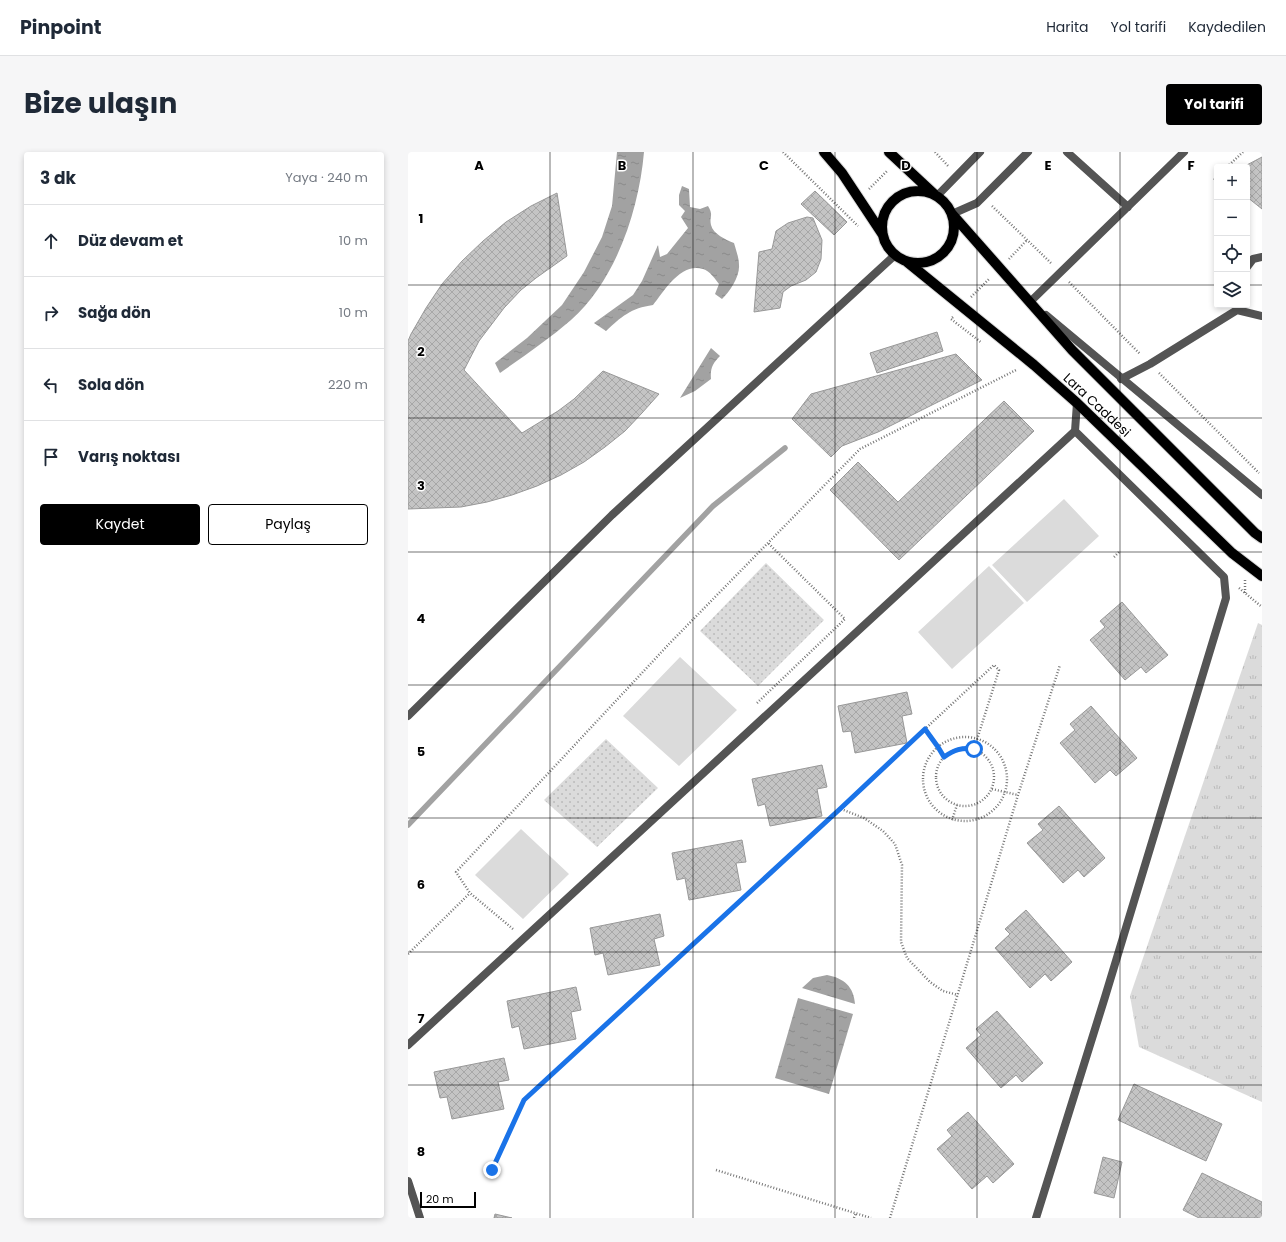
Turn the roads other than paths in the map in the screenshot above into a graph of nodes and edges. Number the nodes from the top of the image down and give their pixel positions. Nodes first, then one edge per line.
1 (824, 152) edge
2 (889, 152) edge
3 (980, 152) edge
4 (1028, 152) edge
5 (1067, 152) edge
6 (1184, 152) edge
7 (937, 196) junction
8 (1128, 207) junction
9 (952, 214) junction
10 (883, 235) junction
11 (895, 255) junction
12 (1262, 257) edge
13 (906, 261) junction
14 (1250, 263) edge
15 (1030, 302) junction
16 (1237, 308) edge
17 (1262, 316) edge
18 (1121, 379) junction
19 (1077, 403) junction
20 (1075, 431) junction
21 (1262, 495) edge
22 (1262, 538) edge
23 (1262, 576) edge
24 (408, 716) edge
25 (408, 1045) edge
26 (408, 1181) edge
27 (420, 1218) edge
28 (1036, 1218) edge

1 - 10 main road
2 - 7 main road
3 - 7 street
4 - 9 street
5 - 8 street
6 - 8 street
7 - 9 main road
7 - 10 main road
8 - 15 street
9 - 13 main road
9 - 15 main road, Lara Caddesi
10 - 11 main road
11 - 13 main road
11 - 24 street
12 - 14 street
13 - 19 main road, Lara Caddesi
15 - 18 street
15 - 22 main road, Lara Caddesi
16 - 17 street
16 - 18 street
18 - 21 street
19 - 20 street
19 - 23 main road, Lara Caddesi
20 - 25 street
20 - 28 street
26 - 27 street

